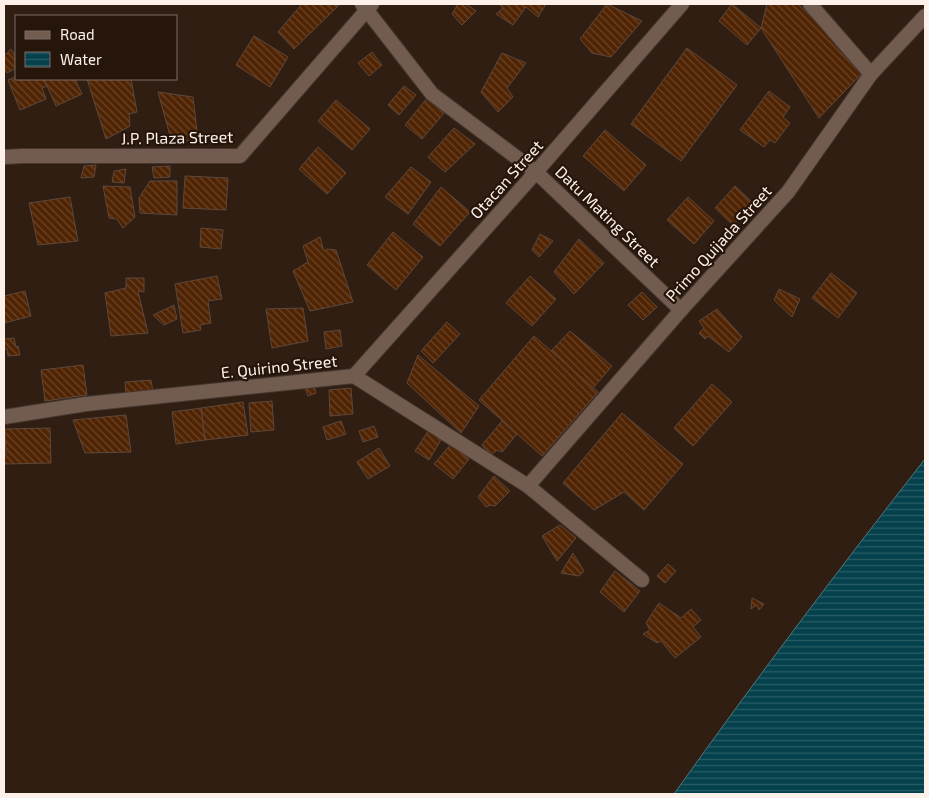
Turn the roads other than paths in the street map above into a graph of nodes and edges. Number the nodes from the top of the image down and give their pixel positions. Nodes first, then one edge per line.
1 (682, 4) edge
2 (810, 4) edge
3 (367, 6) edge
4 (925, 16) edge
5 (871, 74) junction
6 (4, 157) edge
7 (536, 172) junction
8 (681, 310) junction
9 (354, 376) junction
10 (4, 417) edge
11 (528, 486) junction
12 (642, 580) dead end

1 - 7 street, Otacan Street
2 - 5 street
3 - 6 street, J.P. Plaza Street
3 - 7 street, Datu Mating Street
4 - 5 street, Primo Quijada Street
5 - 8 street, Primo Quijada Street
7 - 8 street, Datu Mating Street
7 - 9 street, Otacan Street
8 - 11 street, Primo Quijada Street
9 - 10 street, E. Quirino Street
9 - 11 street, E. Quirino Street
11 - 12 street, E. Quirino Street

